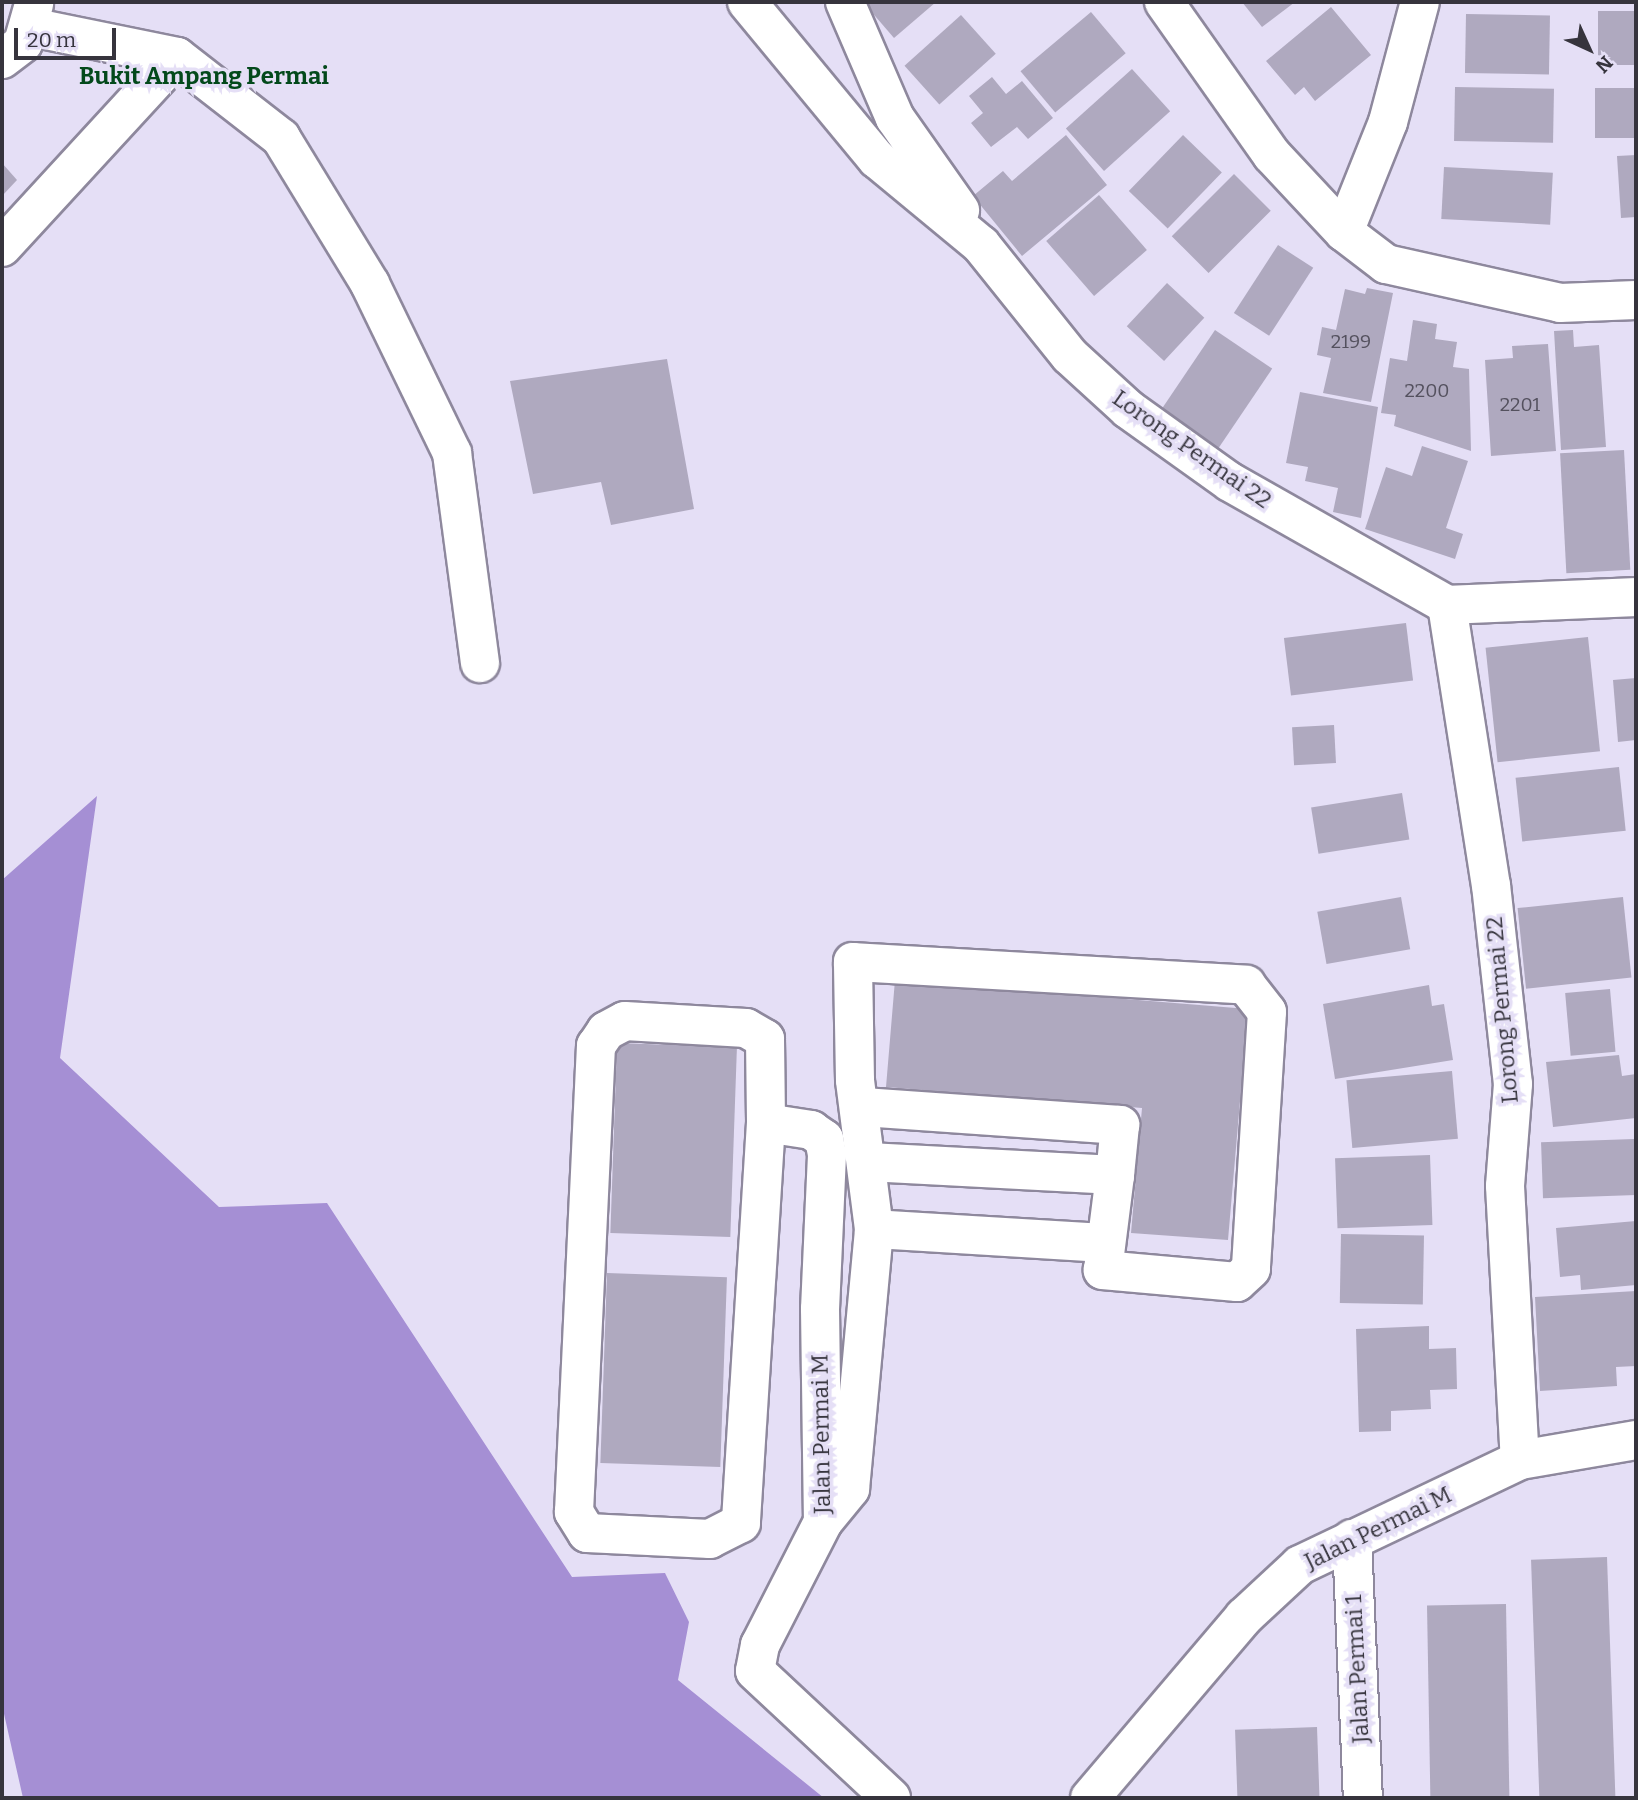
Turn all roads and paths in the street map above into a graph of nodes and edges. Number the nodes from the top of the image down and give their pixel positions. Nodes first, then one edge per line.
1 (747, 2) edge
2 (845, 2) edge
3 (1164, 2) edge
4 (1420, 2) edge
5 (32, 15) edge
6 (177, 57) junction
7 (2, 59) edge
8 (1344, 232) junction
9 (981, 245) junction
10 (2, 247) edge
11 (1636, 300) edge
12 (1636, 597) edge
13 (1447, 605) junction
14 (480, 663) dead end
15 (863, 1107) junction
16 (766, 1123) junction
17 (868, 1162) junction
18 (1115, 1175) junction
19 (874, 1228) junction
20 (1106, 1243) junction
21 (1636, 1440) edge
22 (1520, 1460) junction
23 (823, 1522) junction
24 (1352, 1539) junction
25 (891, 1798) edge
26 (1090, 1798) edge
27 (1363, 1798) edge

1 - 9 street, Lorong Permai 22
2 - 9 street
3 - 8 street
4 - 8 street
5 - 6 street
5 - 7 street
6 - 10 street
6 - 14 street
8 - 11 street
9 - 13 street, Lorong Permai 22
12 - 13 street
13 - 22 street, Lorong Permai 22
15 - 17 street
15 - 18 street
15 - 20 street
16 - 16 street
16 - 23 street, Jalan Permai M
17 - 18 street
17 - 19 street
18 - 20 street
19 - 20 street
19 - 23 street
21 - 22 street, Jalan Permai M
22 - 24 street, Jalan Permai M
23 - 25 street, Jalan Permai M
24 - 26 street, Jalan Permai M
24 - 27 street, Jalan Permai 1

